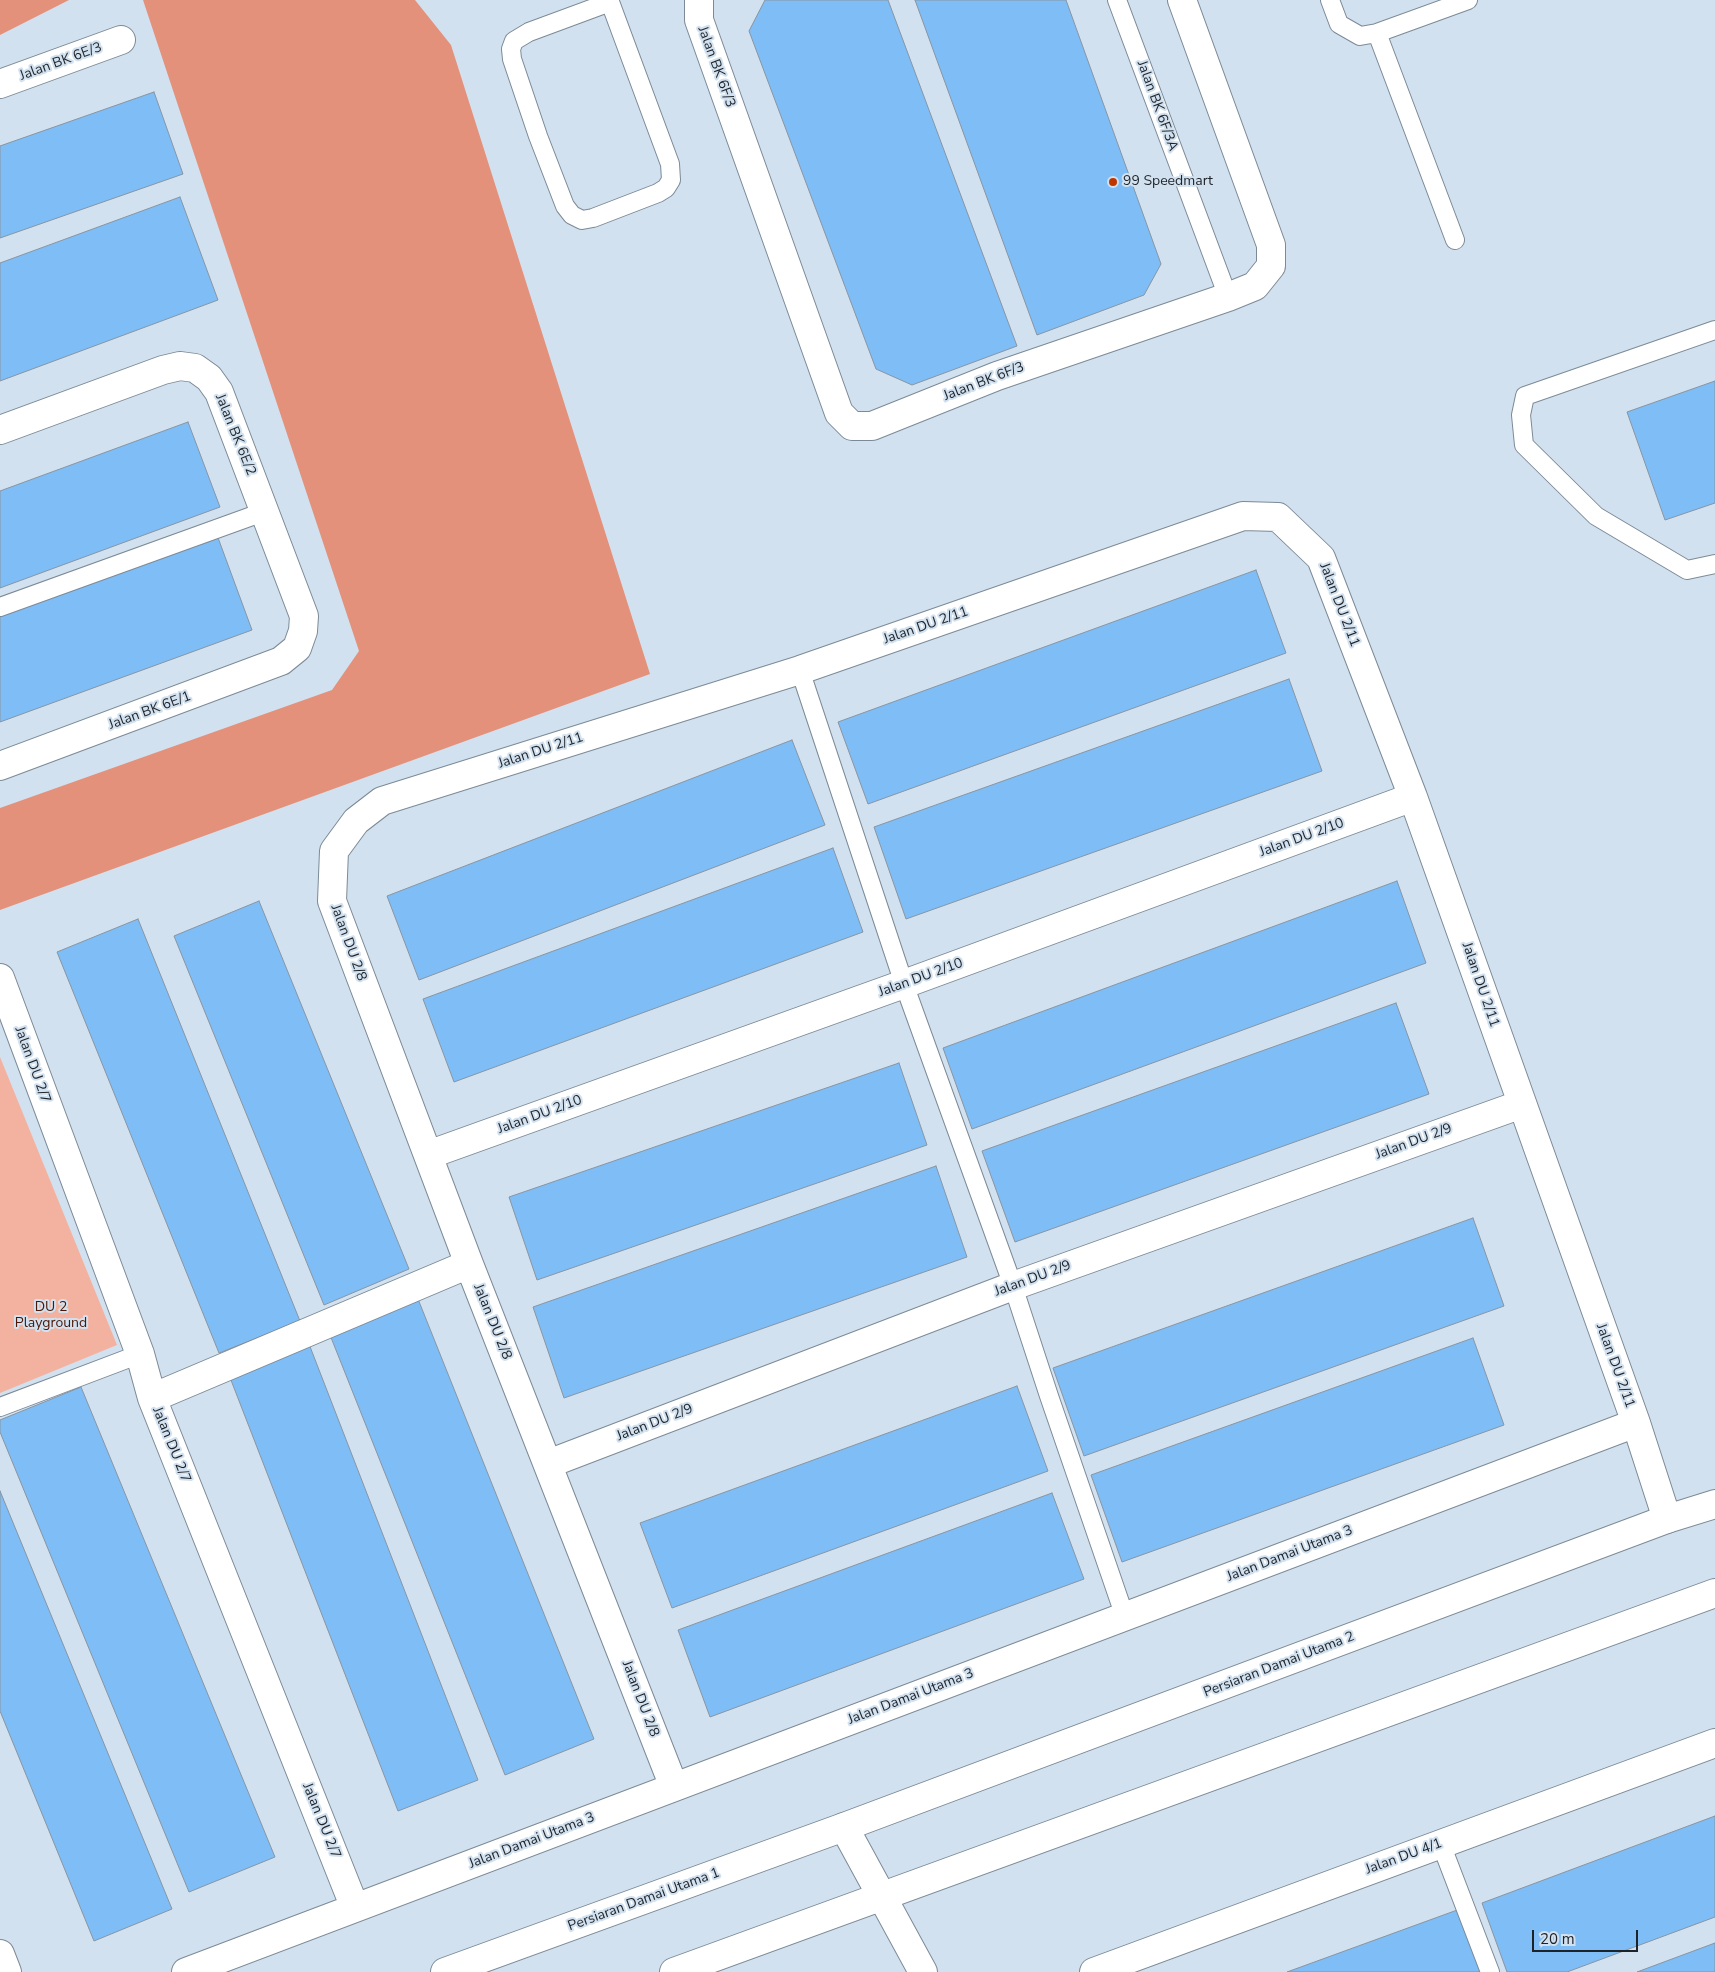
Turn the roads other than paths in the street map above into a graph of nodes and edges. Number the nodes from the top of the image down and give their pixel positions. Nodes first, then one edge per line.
1 (699, 0) edge
2 (1117, 0) edge
3 (1182, 0) edge
4 (1330, 0) edge
5 (1468, 0) edge
6 (615, 1) edge
7 (1377, 33) junction
8 (121, 40) dead end
9 (0, 84) edge
10 (1455, 240) dead end
11 (1228, 297) junction
12 (1715, 330) edge
13 (0, 430) edge
14 (266, 512) junction
15 (1715, 564) edge
16 (0, 607) edge
17 (297, 648) joint
18 (800, 670) junction
19 (0, 766) edge
20 (1413, 797) junction
21 (334, 851) joint
22 (0, 978) edge
23 (904, 984) junction
24 (1522, 1104) junction
25 (428, 1155) junction
26 (469, 1264) junction
27 (1013, 1286) junction
28 (140, 1354) junction
29 (152, 1398) junction
30 (0, 1407) edge
31 (1636, 1423) junction
32 (548, 1464) junction
33 (1715, 1504) edge
34 (1667, 1520) junction
35 (1715, 1593) edge
36 (1124, 1617) junction
37 (1715, 1743) edge
38 (674, 1787) junction
39 (844, 1827) junction
40 (1441, 1844) junction
41 (883, 1897) junction
42 (355, 1908) junction
43 (0, 1954) edge
44 (7, 1972) edge
45 (186, 1972) edge
46 (445, 1972) edge
47 (674, 1972) edge
48 (923, 1972) edge
49 (1094, 1972) edge
50 (1490, 1972) edge

1 - 11 street, Jalan BK 6F/3
2 - 11 lane, Jalan BK 6F/3A
3 - 11 street, Jalan BK 6F/3
4 - 7 lane
5 - 7 lane
6 - 6 lane
7 - 10 lane
8 - 9 street, Jalan BK 6E/3
12 - 15 lane
13 - 14 street, Jalan BK 6E/2
14 - 16 lane
14 - 17 street, Jalan BK 6E/2
17 - 19 street, Jalan BK 6E/1
18 - 20 street, Jalan DU 2/11
18 - 21 street, Jalan DU 2/11
18 - 23 lane
20 - 23 street, Jalan DU 2/10
20 - 24 street, Jalan DU 2/11
21 - 25 street, Jalan DU 2/8
22 - 28 street, Jalan DU 2/7
23 - 25 street, Jalan DU 2/10
23 - 27 lane
24 - 27 street, Jalan DU 2/9
24 - 31 street, Jalan DU 2/11
25 - 26 street, Jalan DU 2/8
26 - 29 street
26 - 32 street, Jalan DU 2/8
27 - 32 street, Jalan DU 2/9
27 - 36 lane
28 - 29 street, Jalan DU 2/7
28 - 30 lane
29 - 42 street, Jalan DU 2/7
31 - 34 street, Jalan DU 2/11
31 - 36 street, Jalan Damai Utama 3
32 - 38 street, Jalan DU 2/8
33 - 34 street, Persiaran Damai Utama 2
34 - 39 street, Persiaran Damai Utama 2
35 - 41 street
36 - 38 street, Jalan Damai Utama 3
37 - 40 street, Jalan DU 4/1
38 - 42 street, Jalan Damai Utama 3
39 - 41 street
39 - 46 street, Persiaran Damai Utama 1
40 - 49 street, Jalan DU 4/1
40 - 50 lane
41 - 47 street
41 - 48 street
42 - 45 street, Jalan Damai Utama 3
43 - 44 street

